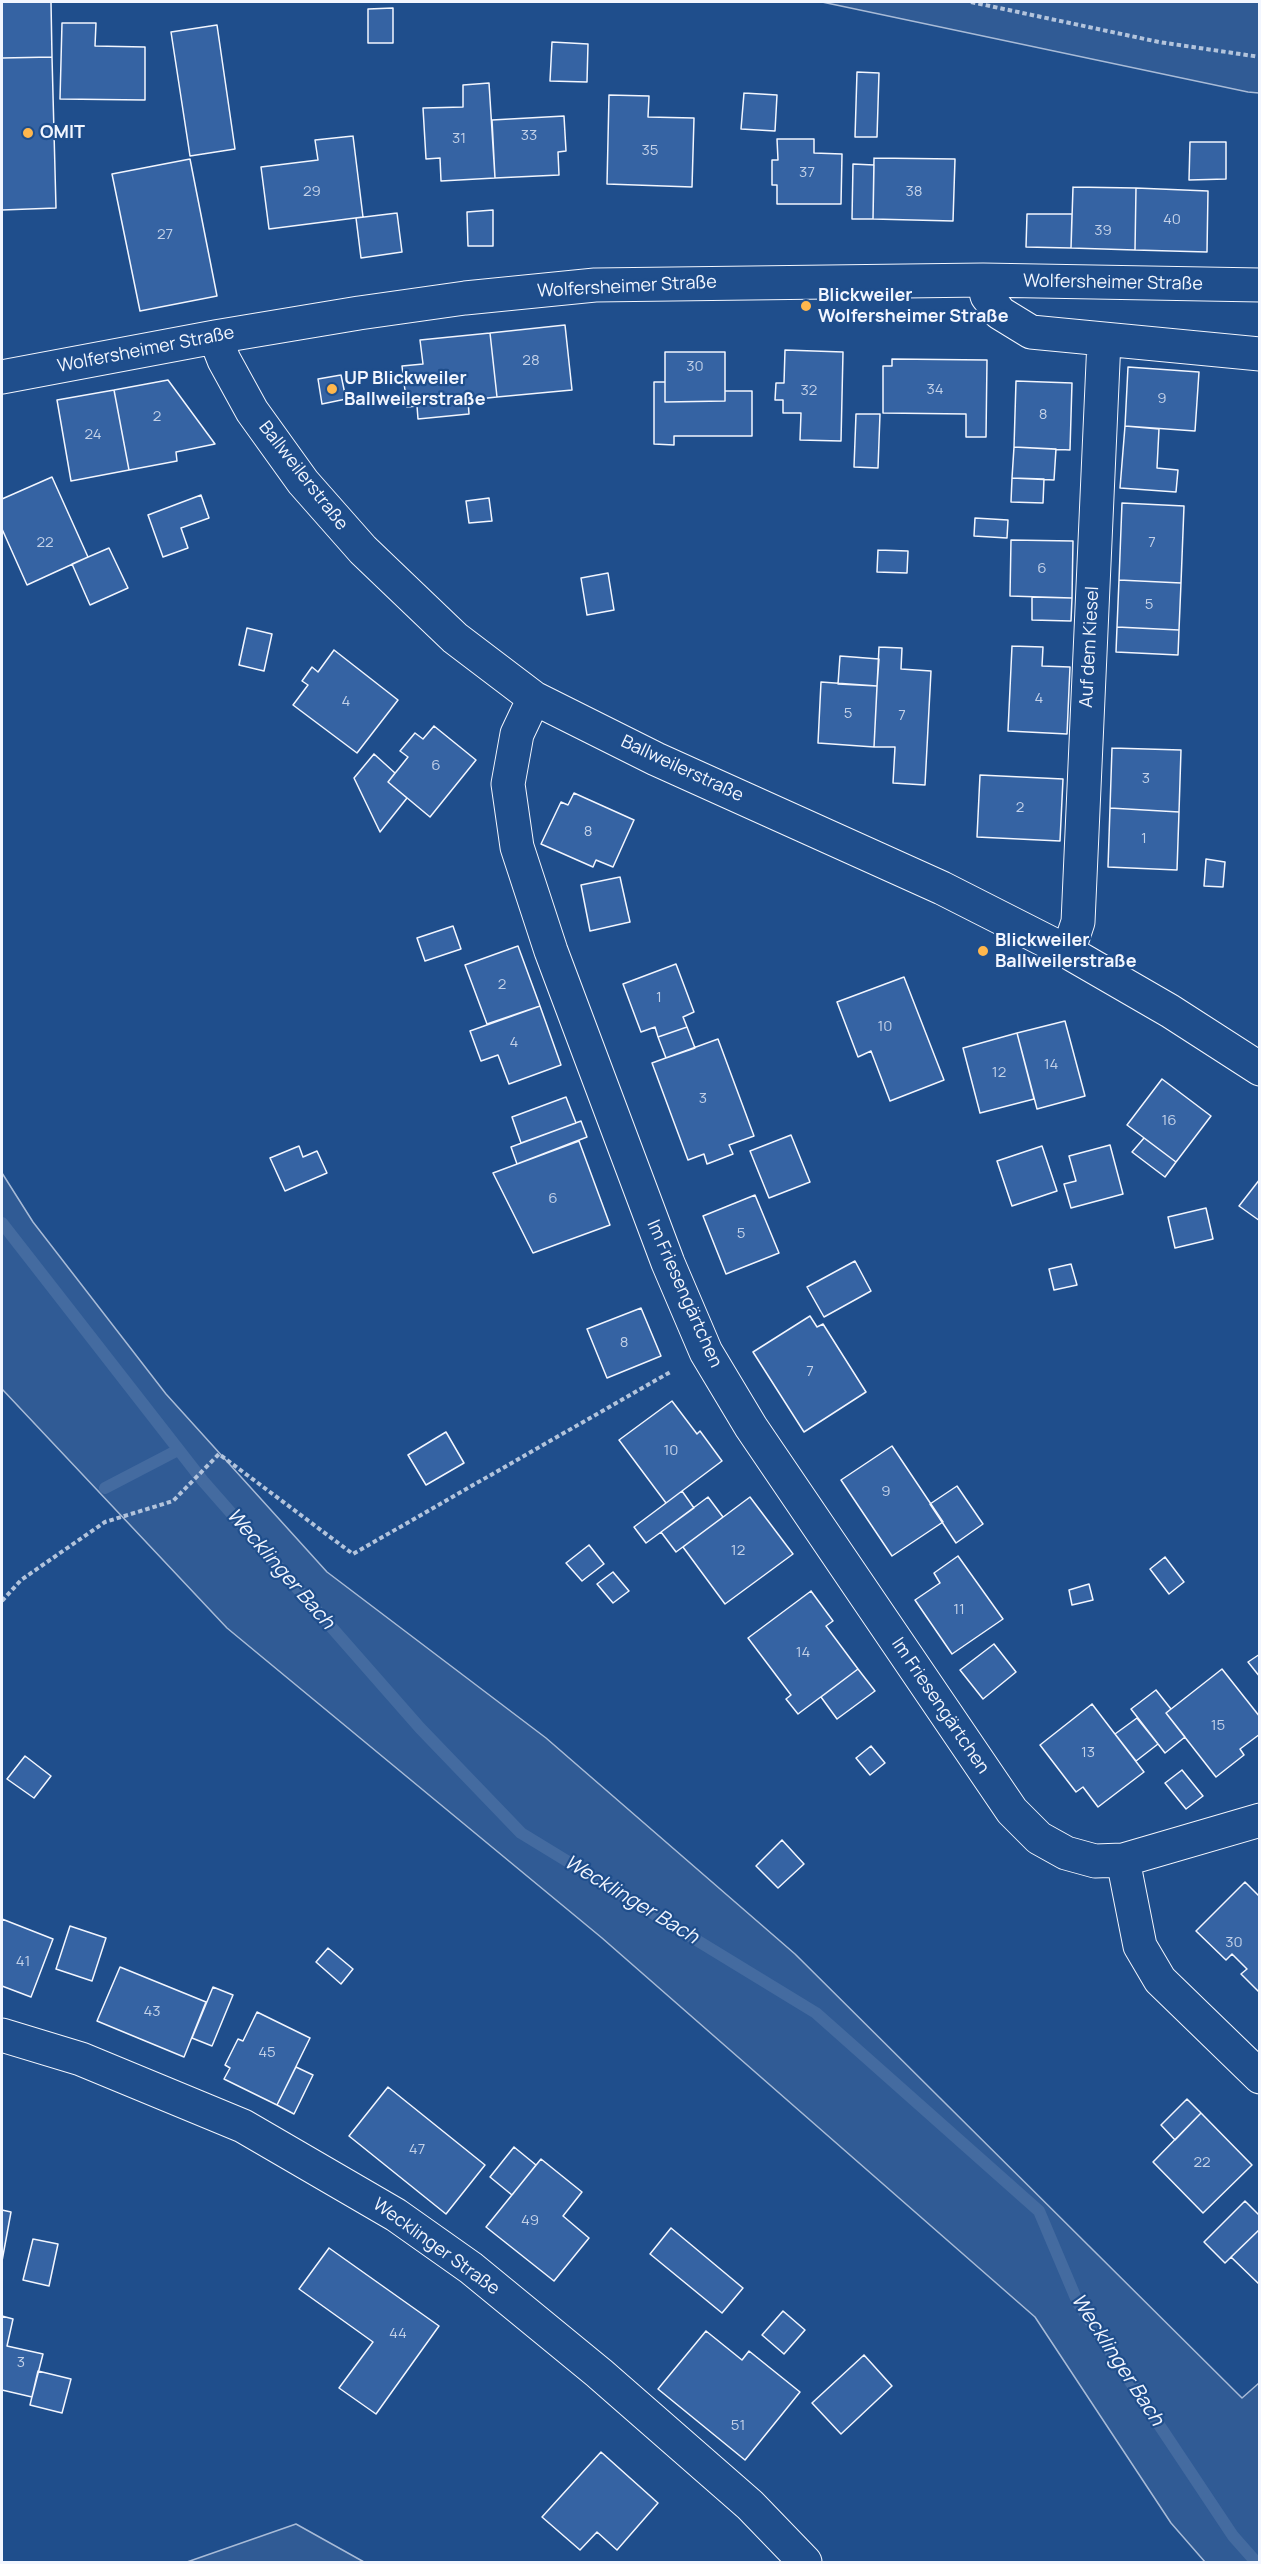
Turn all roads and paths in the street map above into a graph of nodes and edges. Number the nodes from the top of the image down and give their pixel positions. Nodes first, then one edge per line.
1 (971, 2) edge
2 (1260, 57) edge
3 (983, 280) junction
4 (1260, 285) edge
5 (215, 337) junction
6 (1104, 340) junction
7 (1260, 354) edge
8 (2, 377) edge
9 (534, 698) junction
10 (1068, 952) junction
11 (1260, 1069) edge
12 (706, 1352) junction
13 (2, 1601) edge
14 (1260, 1820) edge
15 (1123, 1860) junction
16 (2, 2035) edge
17 (1260, 2077) edge
18 (805, 2562) edge

1 - 2 path
3 - 4 street, Wolfersheimer Straße
3 - 5 street, Wolfersheimer Straße
3 - 6 street
5 - 8 street, Wolfersheimer Straße
5 - 9 street, Ballweilerstraße
6 - 7 street
6 - 10 street, Auf dem Kiesel
9 - 10 street, Ballweilerstraße
9 - 12 street, Im Friesengärtchen
10 - 11 street, Ballweilerstraße
12 - 13 path
12 - 15 street, Im Friesengärtchen
14 - 15 street, Im Friesengärtchen
15 - 17 street
16 - 18 street, Wecklinger Straße

